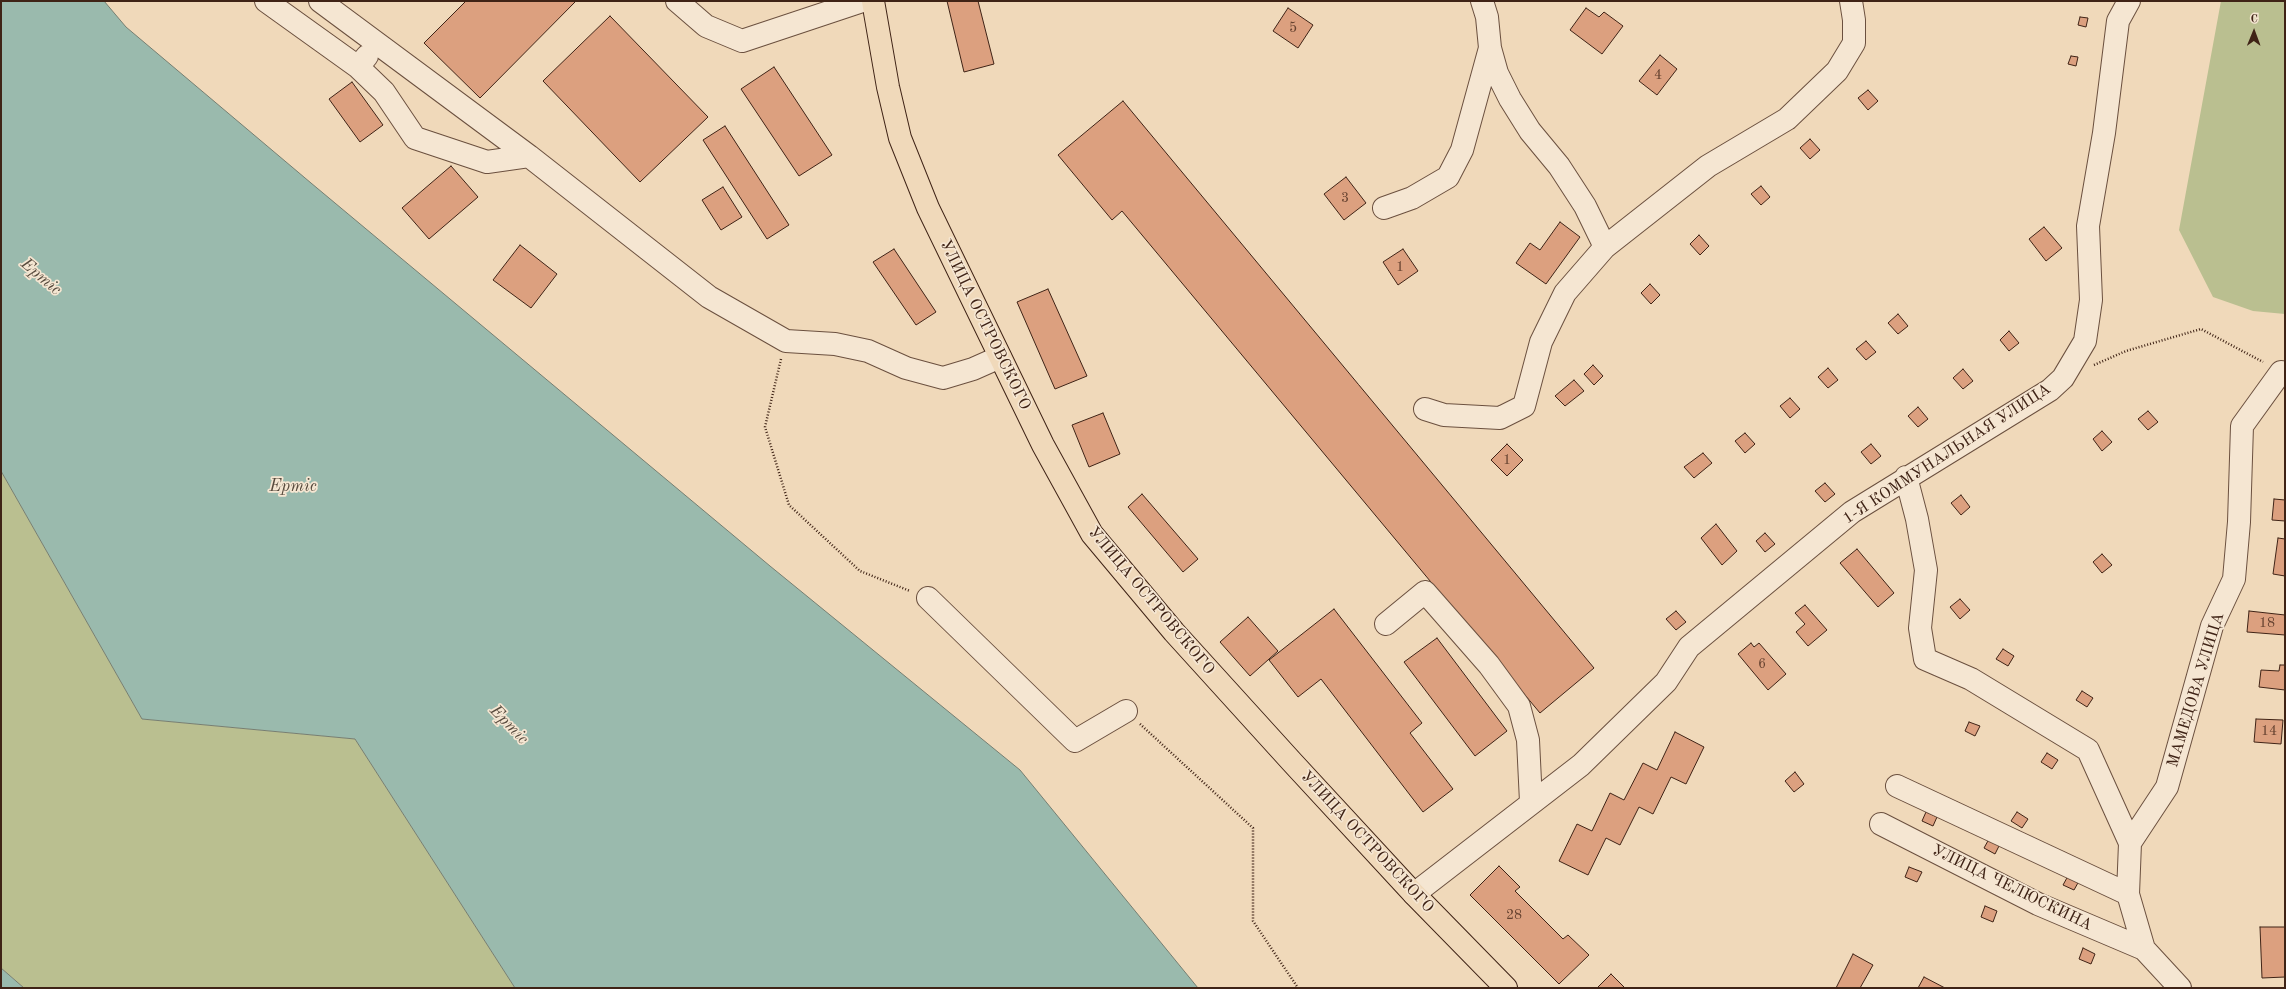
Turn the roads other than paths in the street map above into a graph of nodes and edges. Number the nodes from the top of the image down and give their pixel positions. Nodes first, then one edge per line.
1 (266, 1) edge
2 (320, 1) edge
3 (677, 1) edge
4 (862, 1) edge
5 (872, 1) edge
6 (1482, 1) edge
7 (1851, 1) edge
8 (2129, 1) edge
9 (377, 42) junction
10 (1490, 48) junction
11 (358, 66) junction
12 (529, 156) junction
13 (1384, 208) dead end
14 (1605, 247) junction
15 (1000, 357) junction
16 (2281, 372) road end
17 (1425, 409) dead end
18 (1906, 477) junction
19 (928, 598) road end
20 (1386, 624) dead end
21 (1126, 711) road end
22 (1897, 786) dead end
23 (1531, 802) junction
24 (1881, 824) dead end
25 (2130, 843) junction
26 (1414, 894) junction
27 (2128, 894) junction
28 (2144, 949) junction
29 (1506, 988) edge
30 (2180, 988) edge

1 - 11 street
2 - 9 street
3 - 4 street
5 - 15 main road, УЛИЦА ОСТРОВСКОГО
6 - 10 street
7 - 14 street
8 - 18 street, 1-Я КОММУНАЛЬНАЯ УЛИЦА
9 - 11 street
9 - 12 street
10 - 13 street
10 - 14 street
11 - 12 street
12 - 15 street
14 - 17 street
15 - 26 main road, УЛИЦА ОСТРОВСКОГО
16 - 25 street, МАМЕДОВА УЛИЦА
18 - 23 street, 1-Я КОММУНАЛЬНАЯ УЛИЦА
18 - 25 street
19 - 21 street
20 - 23 street
22 - 27 street
23 - 26 street, 1-Я КОММУНАЛЬНАЯ УЛИЦА
24 - 28 street, УЛИЦА ЧЕЛЮСКИНА
25 - 27 street
26 - 29 main road, УЛИЦА ОСТРОВСКОГО
27 - 28 street
28 - 30 street

